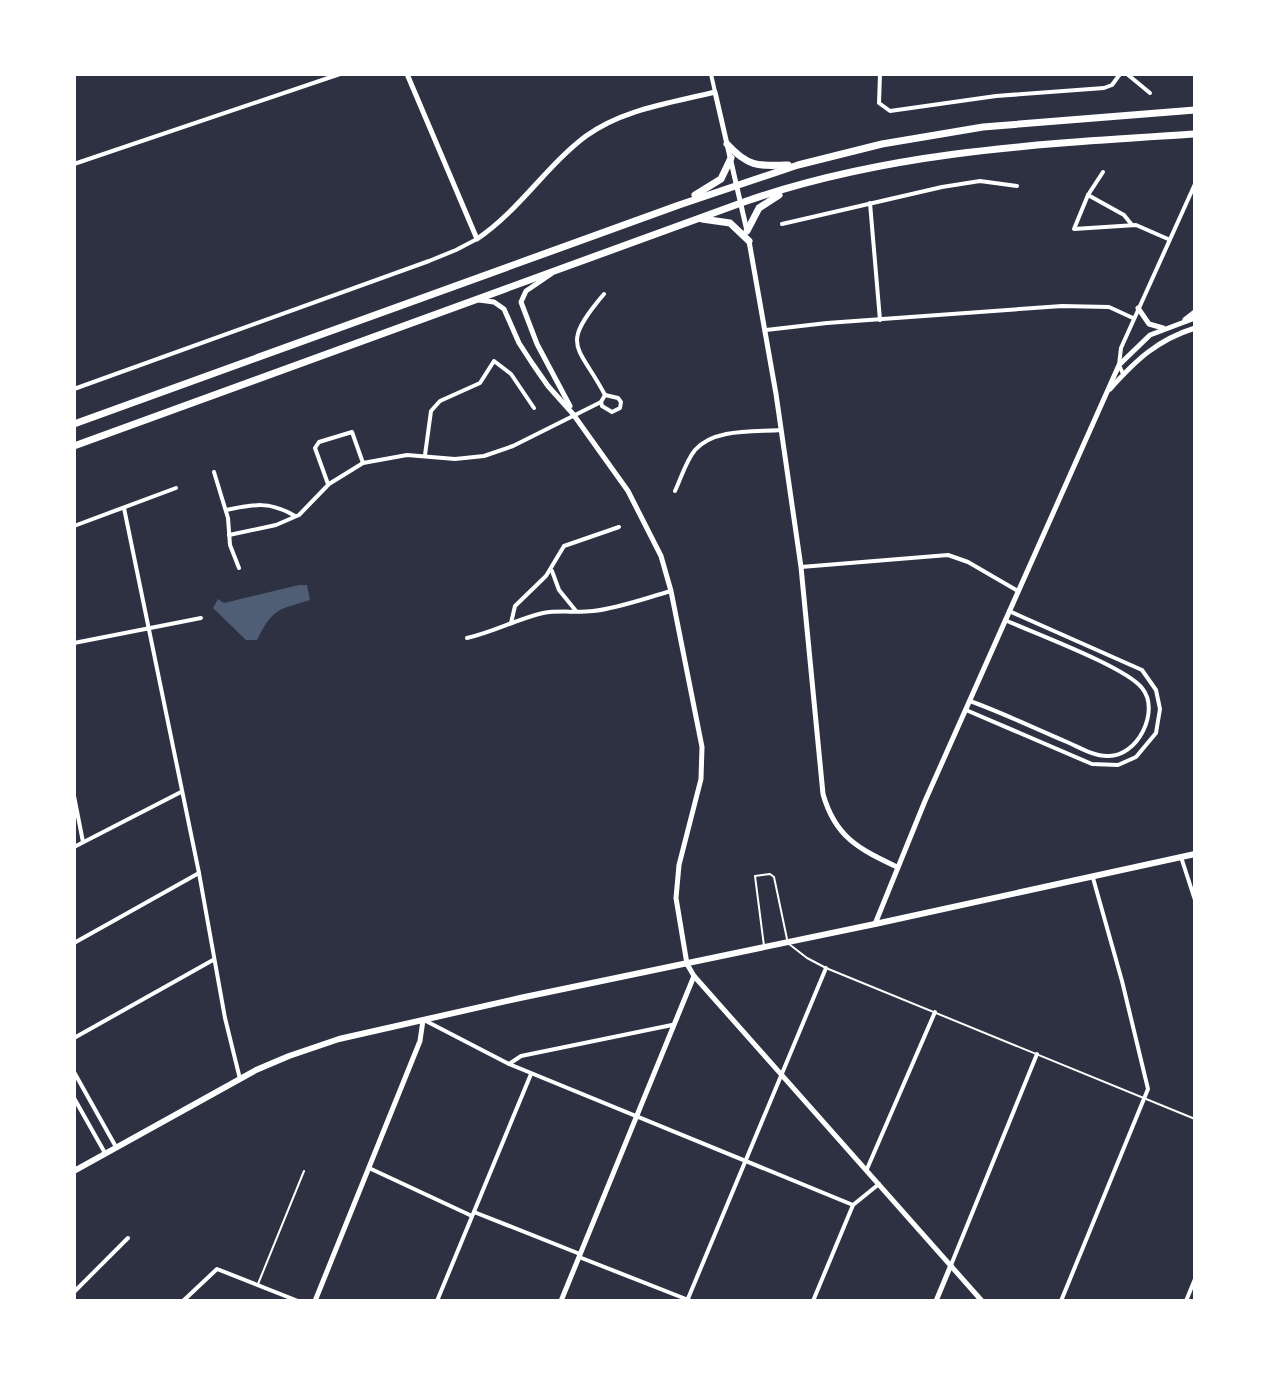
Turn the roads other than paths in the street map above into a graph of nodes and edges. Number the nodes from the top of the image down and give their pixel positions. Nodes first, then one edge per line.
1 (340, 74) edge
2 (407, 74) edge
3 (711, 74) edge
4 (880, 74) edge
5 (1120, 74) edge
6 (1127, 74) edge
7 (715, 92) junction
8 (1150, 93) dead end
9 (1195, 110) edge
10 (1195, 134) edge
11 (727, 144) junction
12 (731, 158) junction
13 (74, 164) edge
14 (798, 165) junction
15 (1103, 172) dead end
16 (1195, 184) edge
17 (737, 185) junction
18 (1017, 186) dead end
19 (793, 187) junction
20 (1088, 195) junction
21 (741, 203) junction
22 (870, 203) junction
23 (679, 205) junction
24 (700, 218) junction
25 (782, 224) dead end
26 (1132, 225) junction
27 (747, 231) junction
28 (477, 239) junction
29 (1168, 239) junction
30 (749, 241) junction
31 (558, 270) junction
32 (604, 294) dead end
33 (475, 300) junction
34 (1138, 308) junction
35 (1192, 317) edge
36 (1133, 318) junction
37 (880, 320) junction
38 (1164, 328) junction
39 (1195, 328) edge
40 (766, 330) junction
41 (1119, 365) junction
42 (1123, 374) junction
43 (74, 389) edge
44 (1108, 392) junction
45 (605, 395) junction
46 (601, 402) junction
47 (534, 408) dead end
48 (573, 414) junction
49 (74, 424) edge
50 (781, 430) junction
51 (74, 446) edge
52 (425, 455) junction
53 (363, 463) junction
54 (214, 472) dead end
55 (329, 484) junction
56 (176, 488) dead end
57 (675, 491) dead end
58 (124, 508) junction
59 (226, 510) junction
60 (295, 516) junction
61 (74, 526) edge
62 (619, 527) dead end
63 (229, 535) junction
64 (801, 567) junction
65 (239, 568) dead end
66 (552, 568) junction
67 (671, 591) junction
68 (1018, 591) junction
69 (576, 611) junction
70 (1009, 611) junction
71 (201, 618) dead end
72 (1005, 620) junction
73 (1033, 622) junction
74 (511, 624) junction
75 (149, 628) junction
76 (1029, 631) junction
77 (467, 638) dead end
78 (74, 643) edge
79 (970, 701) junction
80 (992, 709) junction
81 (966, 710) junction
82 (989, 718) junction
83 (1145, 730) junction
84 (1156, 733) junction
85 (1087, 751) junction
86 (1083, 760) junction
87 (181, 792) junction
88 (74, 796) edge
89 (83, 842) junction
90 (74, 847) edge
91 (1195, 854) edge
92 (1181, 857) junction
93 (897, 867) junction
94 (199, 873) junction
95 (1093, 878) junction
96 (1195, 900) edge
97 (875, 924) junction
98 (74, 943) edge
99 (787, 943) junction
100 (765, 948) junction
101 (213, 960) junction
102 (687, 964) junction
103 (826, 968) junction
104 (694, 976) junction
105 (935, 1012) junction
106 (423, 1020) junction
107 (672, 1025) junction
108 (74, 1038) edge
109 (1037, 1054) junction
110 (509, 1064) junction
111 (74, 1072) edge
112 (531, 1074) junction
113 (782, 1074) junction
114 (240, 1079) junction
115 (74, 1098) edge
116 (1144, 1098) junction
117 (638, 1116) junction
118 (1195, 1119) edge
119 (116, 1147) junction
120 (105, 1153) junction
121 (746, 1161) junction
122 (368, 1168) junction
123 (867, 1169) junction
124 (74, 1171) edge
125 (304, 1171) dead end
126 (879, 1184) junction
127 (853, 1205) junction
128 (473, 1214) junction
129 (128, 1238) dead end
130 (580, 1255) junction
131 (951, 1265) junction
132 (1195, 1279) edge
133 (258, 1284) junction
134 (74, 1292) edge
135 (689, 1300) edge
136 (183, 1301) edge
137 (298, 1301) edge
138 (315, 1301) edge
139 (437, 1301) edge
140 (561, 1301) edge
141 (813, 1301) edge
142 (936, 1301) edge
143 (982, 1301) edge
144 (1061, 1301) edge
145 (1186, 1301) edge

1 - 13 street
2 - 28 street
3 - 7 street
4 - 5 street
6 - 8 street
7 - 11 street
7 - 28 street
9 - 14 highway
10 - 19 highway
11 - 12 street
11 - 14 highway
12 - 17 street
12 - 23 highway
14 - 17 highway
15 - 20 street
16 - 29 street
17 - 21 street
17 - 23 highway
18 - 22 street
19 - 21 highway
19 - 27 highway
20 - 26 street
20 - 26 street
21 - 24 highway
21 - 27 street
22 - 25 street
22 - 37 street
23 - 49 highway
24 - 30 highway
24 - 31 highway
26 - 29 street
27 - 30 street
28 - 43 street
29 - 34 street
30 - 40 street
31 - 33 highway
31 - 48 street
32 - 45 street
33 - 48 street
33 - 51 highway
34 - 36 street
34 - 38 street
35 - 38 street
36 - 37 street
36 - 41 street
37 - 40 street
38 - 41 street
39 - 42 street
40 - 50 street
41 - 42 street
41 - 44 street
42 - 44 street
44 - 68 street
45 - 46 street
45 - 46 street
46 - 48 street
47 - 52 street
48 - 52 street
48 - 67 street
50 - 57 street
50 - 64 street
52 - 53 street
53 - 55 street
53 - 55 street
54 - 59 street
55 - 60 street
56 - 58 street
58 - 61 street
58 - 75 street
59 - 60 street
59 - 63 street
60 - 63 street
62 - 66 street
63 - 65 street
64 - 68 street
64 - 93 street
66 - 69 street
66 - 74 street
67 - 69 street
67 - 102 street
68 - 70 street
69 - 74 street
70 - 72 street
70 - 73 street
71 - 75 street
72 - 76 street
72 - 79 street
73 - 76 street
73 - 84 street
74 - 77 street
75 - 78 street
75 - 87 street
76 - 83 street
79 - 80 street
79 - 81 street
80 - 82 street
80 - 85 street
81 - 82 street
81 - 93 street
82 - 86 street
83 - 84 street
83 - 85 street
84 - 86 street
85 - 86 street
87 - 89 street
87 - 94 street
88 - 89 street
89 - 90 street
91 - 92 main road
92 - 95 main road
92 - 96 street
93 - 97 street
94 - 98 street
94 - 101 street
95 - 97 main road
95 - 116 street
97 - 99 main road
99 - 100 main road
99 - 100 lane
99 - 103 lane
100 - 102 main road
101 - 108 street
101 - 114 street
102 - 104 street
102 - 106 main road
103 - 105 lane
103 - 113 street
104 - 107 street
104 - 113 street
105 - 109 lane
105 - 123 street
106 - 110 street
106 - 114 main road
106 - 122 street
107 - 110 street
107 - 117 street
109 - 116 lane
109 - 131 street
110 - 112 street
111 - 119 street
112 - 117 street
112 - 128 street
113 - 121 street
113 - 123 street
114 - 119 main road
115 - 120 street
116 - 118 lane
116 - 144 street
117 - 121 street
117 - 130 street
119 - 120 main road
120 - 124 main road
121 - 127 street
121 - 135 street
122 - 128 street
122 - 138 street
123 - 126 street
125 - 133 lane
126 - 127 street
126 - 131 street
127 - 141 street
128 - 130 street
128 - 139 street
129 - 134 street
130 - 135 street
130 - 140 street
131 - 142 street
131 - 143 street
132 - 145 street
133 - 136 street
133 - 137 street

